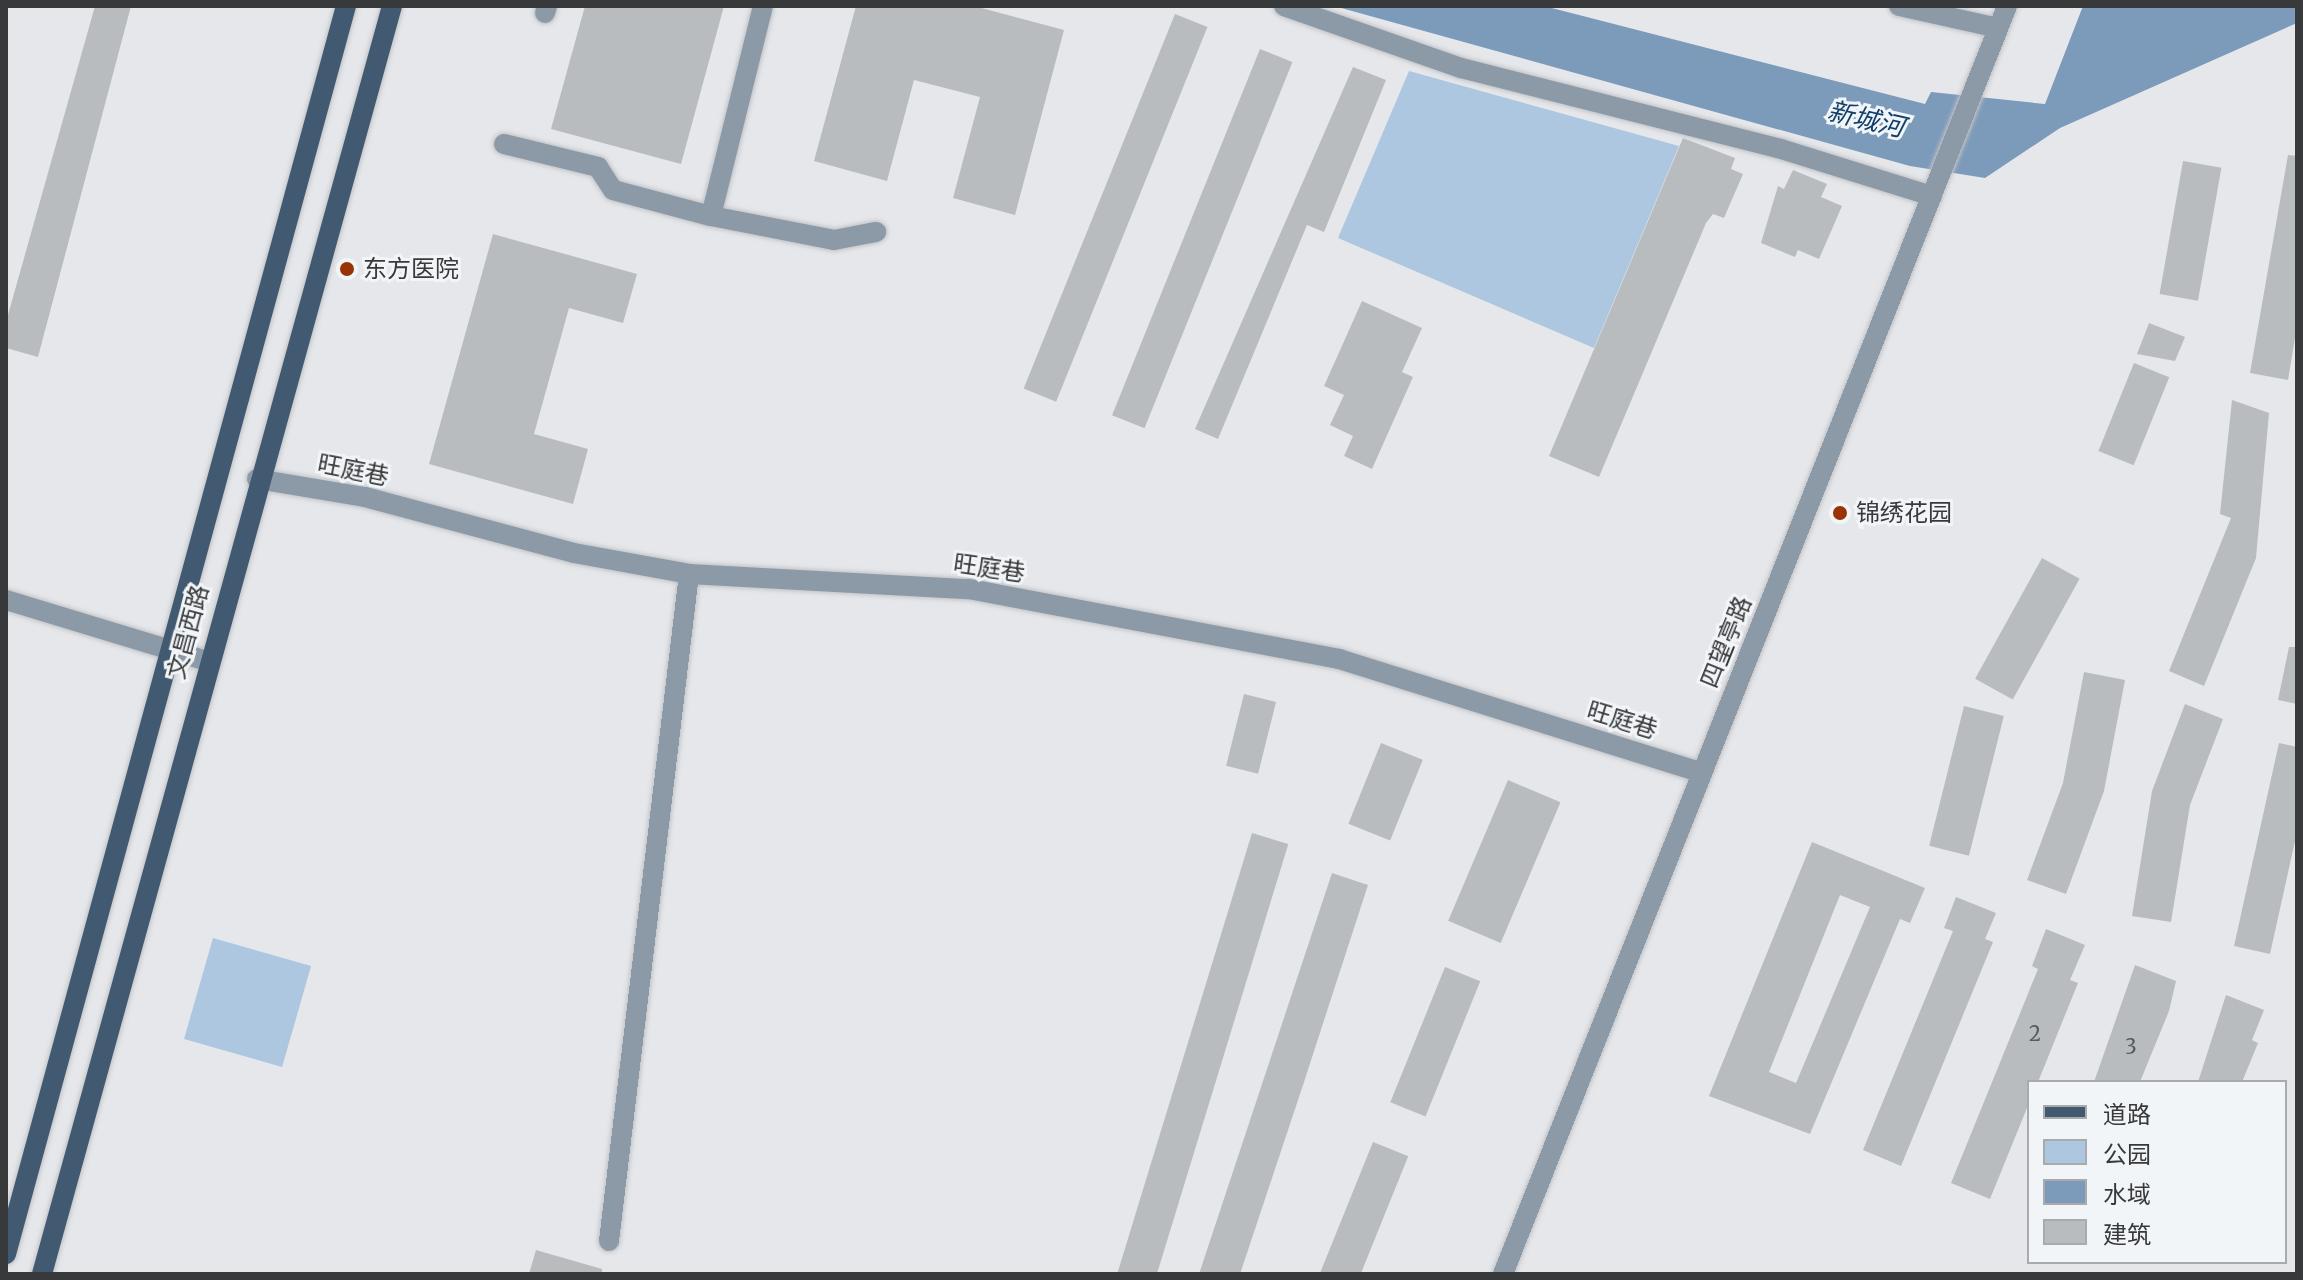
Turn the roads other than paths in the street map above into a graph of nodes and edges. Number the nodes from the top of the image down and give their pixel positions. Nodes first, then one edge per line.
1 (346, 6) edge
2 (392, 6) edge
3 (763, 6) edge
4 (1284, 6) edge
5 (1899, 6) edge
6 (2007, 6) edge
7 (1998, 28) junction
8 (504, 144) dead end
9 (1932, 196) junction
10 (711, 216) junction
11 (876, 232) dead end
12 (257, 479) junction
13 (689, 574) junction
14 (6, 600) edge
15 (171, 651) junction
16 (207, 661) junction
17 (1702, 773) junction
18 (609, 1241) dead end
19 (6, 1254) edge
20 (42, 1274) edge
21 (1503, 1274) edge

1 - 15 main road, 文昌西路
2 - 12 main road, 文昌西路
3 - 10 street
4 - 9 street
5 - 7 street
6 - 7 street, 四望亭路
7 - 9 street, 四望亭路
8 - 10 street
9 - 17 street, 四望亭路
10 - 11 street
12 - 13 street, 旺庭巷
12 - 16 main road, 文昌西路
13 - 17 street, 旺庭巷
13 - 18 street
14 - 15 street
15 - 16 street
15 - 19 main road, 文昌西路
16 - 20 main road, 文昌西路
17 - 21 street, 四望亭路

